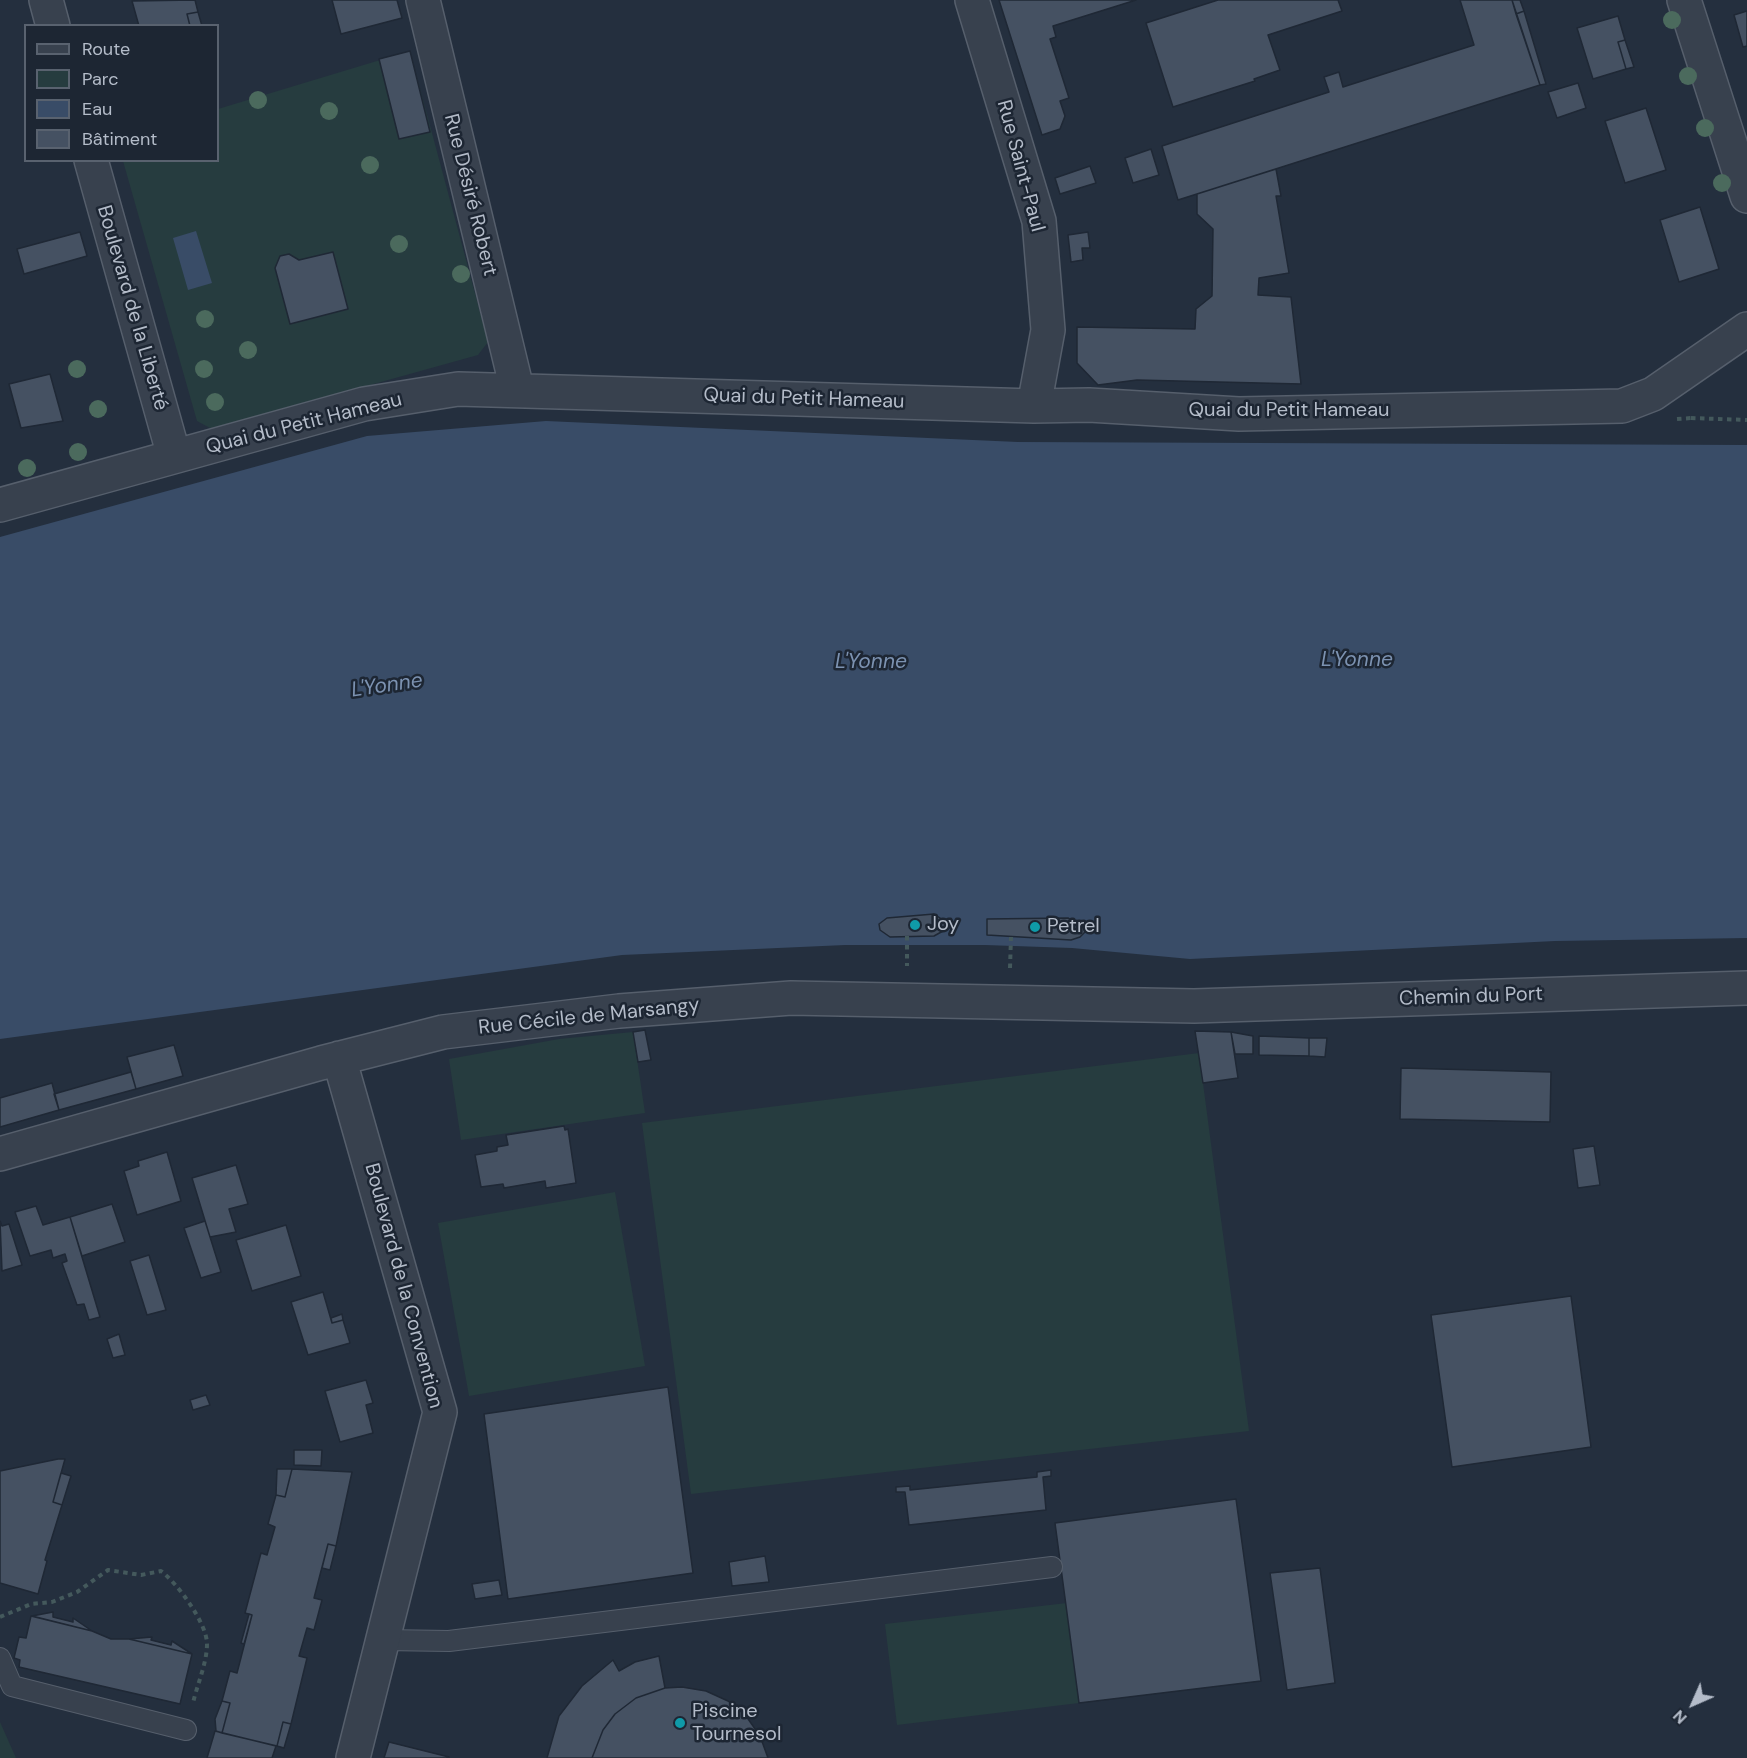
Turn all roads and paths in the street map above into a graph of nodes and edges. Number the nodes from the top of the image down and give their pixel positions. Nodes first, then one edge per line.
1 (46, 0) edge
2 (423, 0) edge
3 (972, 0) edge
4 (1684, 0) edge
5 (52, 24) edge
6 (92, 162) edge
7 (1747, 196) edge
8 (1747, 328) edge
9 (517, 389) junction
10 (1034, 406) junction
11 (1692, 418) dead end
12 (1747, 420) edge
13 (174, 456) junction
14 (0, 505) edge
15 (1747, 988) edge
16 (1194, 1006) joint
17 (339, 1058) junction
18 (0, 1154) edge
19 (1052, 1567) dead end
20 (0, 1617) edge
21 (383, 1640) junction
22 (0, 1658) edge
23 (186, 1730) joint
24 (353, 1758) edge

1 - 5 street
2 - 9 street, Rue Désiré Robert
3 - 10 street, Rue Saint-Paul
4 - 7 street
6 - 13 street, Boulevard de la Liberté
8 - 10 street, Quai du Petit Hameau
9 - 10 street, Quai du Petit Hameau
9 - 13 street, Quai du Petit Hameau
11 - 12 path
13 - 14 street, Quai du Petit Hameau
15 - 16 street, Chemin du Port
16 - 17 street, Rue Cécile de Marsangy
17 - 18 street, Rue Cécile de Marsangy
17 - 21 street, Boulevard de la Convention
19 - 21 lane
20 - 23 path
21 - 24 street, Boulevard de la Convention
22 - 23 lane

